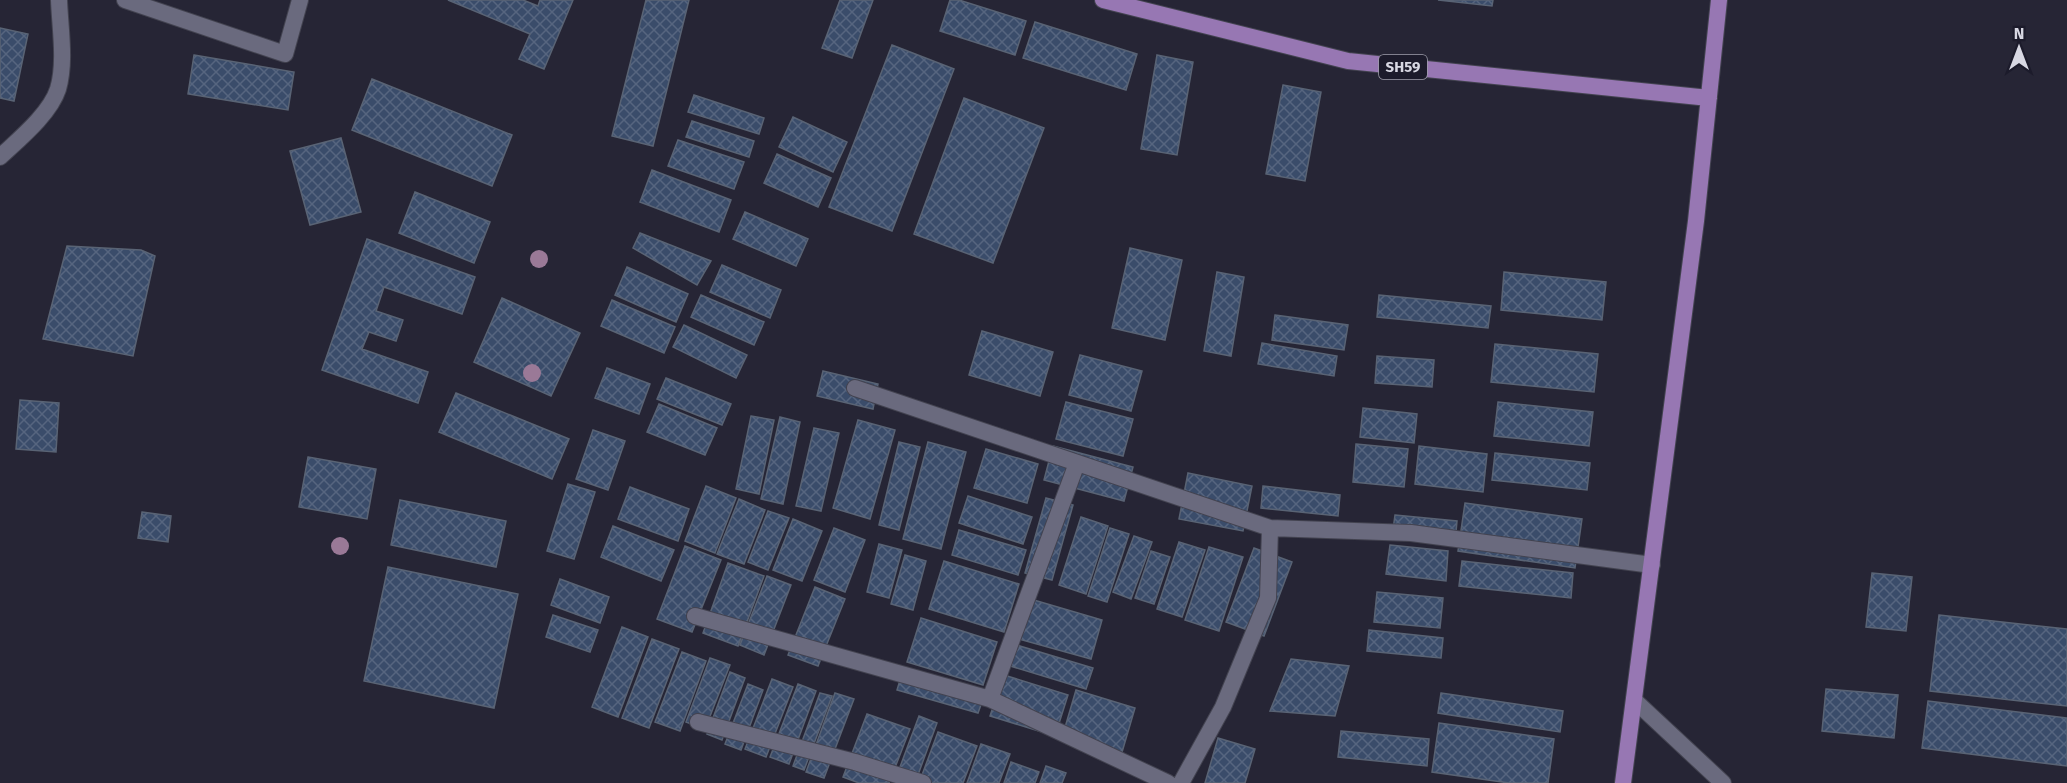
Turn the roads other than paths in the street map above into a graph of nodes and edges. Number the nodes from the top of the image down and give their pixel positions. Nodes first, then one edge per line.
1 (59, 0) edge
2 (125, 0) edge
3 (300, 0) edge
4 (1103, 0) edge
5 (1719, 0) edge
6 (1709, 98) junction
7 (0, 157) edge
8 (855, 388) dead end
9 (1077, 463) junction
10 (1270, 528) junction
11 (1652, 565) junction
12 (695, 616) dead end
13 (990, 699) junction
14 (1634, 700) junction
15 (698, 722) dead end
16 (922, 783) edge
17 (1168, 783) edge
18 (1181, 783) edge
19 (1623, 783) edge
20 (1723, 783) edge

1 - 7 street
2 - 3 street
4 - 6 main road, SH59
5 - 6 main road
6 - 11 main road
8 - 9 street
9 - 10 street
9 - 13 street
10 - 11 street
10 - 18 street
11 - 14 main road
12 - 13 street
13 - 17 street
14 - 19 main road
14 - 20 street
15 - 16 street

